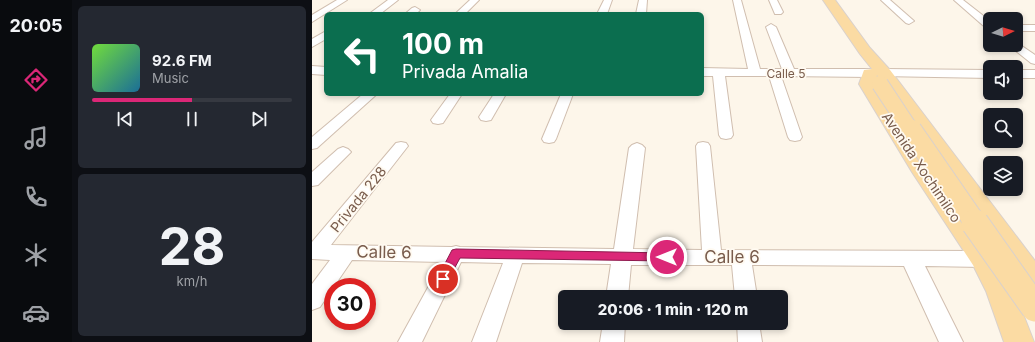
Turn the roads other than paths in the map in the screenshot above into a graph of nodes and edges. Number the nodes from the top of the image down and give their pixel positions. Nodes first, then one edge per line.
1 (343, 0) edge
2 (394, 0) edge
3 (475, 0) edge
4 (608, 0) edge
5 (644, 0) edge
6 (737, 0) edge
7 (773, 0) edge
8 (818, 0) edge
9 (829, 0) edge
10 (885, 0) edge
11 (958, 0) edge
12 (377, 12) edge
13 (462, 12) edge
14 (603, 12) edge
15 (641, 12) edge
16 (778, 12) dead end
17 (312, 19) edge
18 (983, 20) edge
19 (909, 21) dead end
20 (312, 23) edge
21 (324, 23) edge
22 (771, 27) dead end
23 (1023, 28) edge
24 (1035, 28) edge
25 (324, 35) edge
26 (312, 44) edge
27 (1023, 48) edge
28 (1035, 49) edge
29 (1023, 52) edge
30 (1035, 61) edge
31 (704, 72) edge
32 (719, 72) junction
33 (755, 73) junction
34 (774, 73) junction
35 (790, 73) junction
36 (983, 74) edge
37 (1023, 74) edge
38 (1035, 74) edge
39 (878, 77) junction
40 (368, 96) edge
41 (455, 96) edge
42 (462, 96) edge
43 (499, 96) edge
44 (566, 96) edge
45 (486, 117) dead end
46 (726, 135) dead end
47 (795, 137) dead end
48 (549, 139) dead end
49 (312, 146) edge
50 (401, 146) dead end
51 (703, 146) dead end
52 (637, 148) dead end
53 (343, 152) dead end
54 (314, 177) edge
55 (313, 252) edge
56 (347, 252) junction
57 (456, 253) junction
58 (515, 256) junction
59 (622, 257) junction
60 (712, 257) junction
61 (741, 257) junction
62 (911, 259) junction
63 (983, 259) junction
64 (1031, 269) edge
65 (618, 290) edge
66 (745, 290) edge
67 (312, 301) edge
68 (1035, 308) edge
69 (1035, 322) edge
70 (613, 330) edge
71 (749, 330) edge
72 (410, 342) edge
73 (484, 342) edge
74 (612, 342) edge
75 (750, 342) edge
76 (951, 342) edge
77 (1019, 342) edge

1 - 17 street
2 - 12 street
3 - 13 street
4 - 14 street
5 - 15 street
6 - 33 street
7 - 16 street
8 - 39 main road, Avenida Xochimilco
9 - 39 main road, Avenida Xochimilco
10 - 19 street
11 - 18 street
20 - 21 street
22 - 35 street
23 - 24 street
25 - 26 street
27 - 28 street
29 - 30 street
31 - 32 street, Calle 5
32 - 33 street, Calle 5
32 - 46 street
33 - 34 street, Calle 5
34 - 35 street, Calle 5
34 - 47 street
35 - 39 street, Calle 5
36 - 39 street, Calle 5
37 - 38 street
39 - 63 main road, Avenida Xochimilco
39 - 64 main road, Avenida Xochimilco
39 - 68 main road, bridge
40 - 49 street
41 - 42 street
43 - 45 street
44 - 48 street
50 - 55 street, Privada 228
51 - 60 street
52 - 59 street
53 - 54 street
55 - 56 street, Calle 6
56 - 57 street, Calle 6
56 - 67 street
57 - 58 street, Calle 6
57 - 72 street
58 - 59 street, Calle 6
58 - 73 street
59 - 60 street, Calle 6
59 - 65 street
60 - 61 street, Calle 6
61 - 62 street, Calle 6
61 - 66 street
62 - 63 street, Calle 6
62 - 76 street
63 - 77 main road, Avenida Xochimilco
64 - 69 main road
70 - 74 street
71 - 75 street

